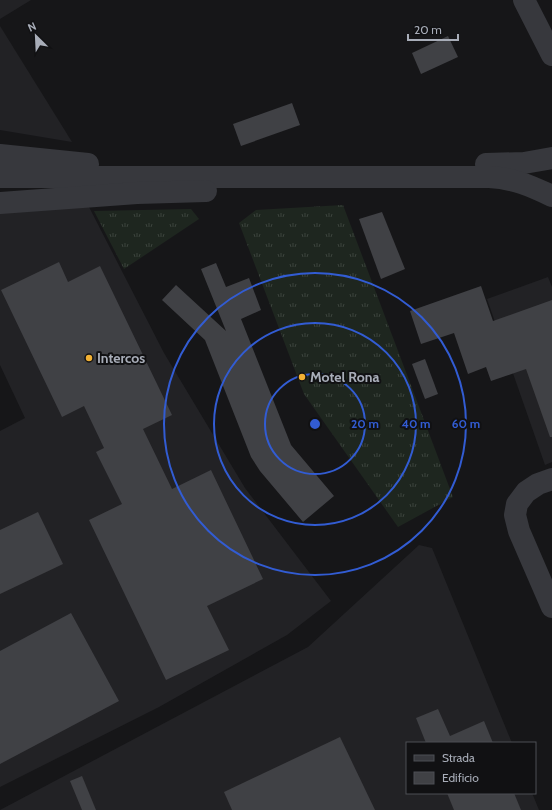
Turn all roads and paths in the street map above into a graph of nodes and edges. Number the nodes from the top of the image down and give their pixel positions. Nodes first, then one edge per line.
1 (524, 0) edge
2 (552, 55) edge
3 (0, 155) edge
4 (552, 158) edge
5 (0, 177) edge
6 (552, 196) edge
7 (0, 203) edge
8 (552, 203) edge
9 (552, 479) edge
10 (552, 607) edge

1 - 2 street
3 - 4 street
5 - 6 street
7 - 8 street
9 - 10 street

